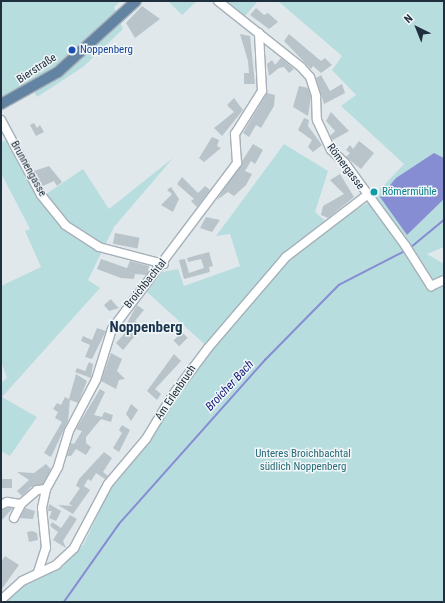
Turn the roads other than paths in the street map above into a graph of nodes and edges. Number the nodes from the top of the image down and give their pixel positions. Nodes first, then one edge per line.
1 (136, 1) edge
2 (218, 1) edge
3 (259, 33) junction
4 (1, 104) edge
5 (1, 120) edge
6 (367, 195) junction
7 (164, 264) junction
8 (444, 280) edge
9 (46, 489) junction
10 (21, 504) junction
11 (1, 505) edge
12 (14, 518) dead end
13 (38, 572) junction
14 (1, 600) edge

1 - 4 main road, Bierstraße
2 - 3 street, Römergasse
3 - 6 street, Römergasse
3 - 7 street, Broichbachtal
5 - 7 street, Brunnengasse
6 - 8 street, Römergasse
6 - 13 street, Am Erlenbruch
7 - 9 street, Broichbachtal
9 - 10 street
9 - 13 street, Broichbachtal
10 - 11 street
10 - 12 street
13 - 14 street, Am Erlenbruch

